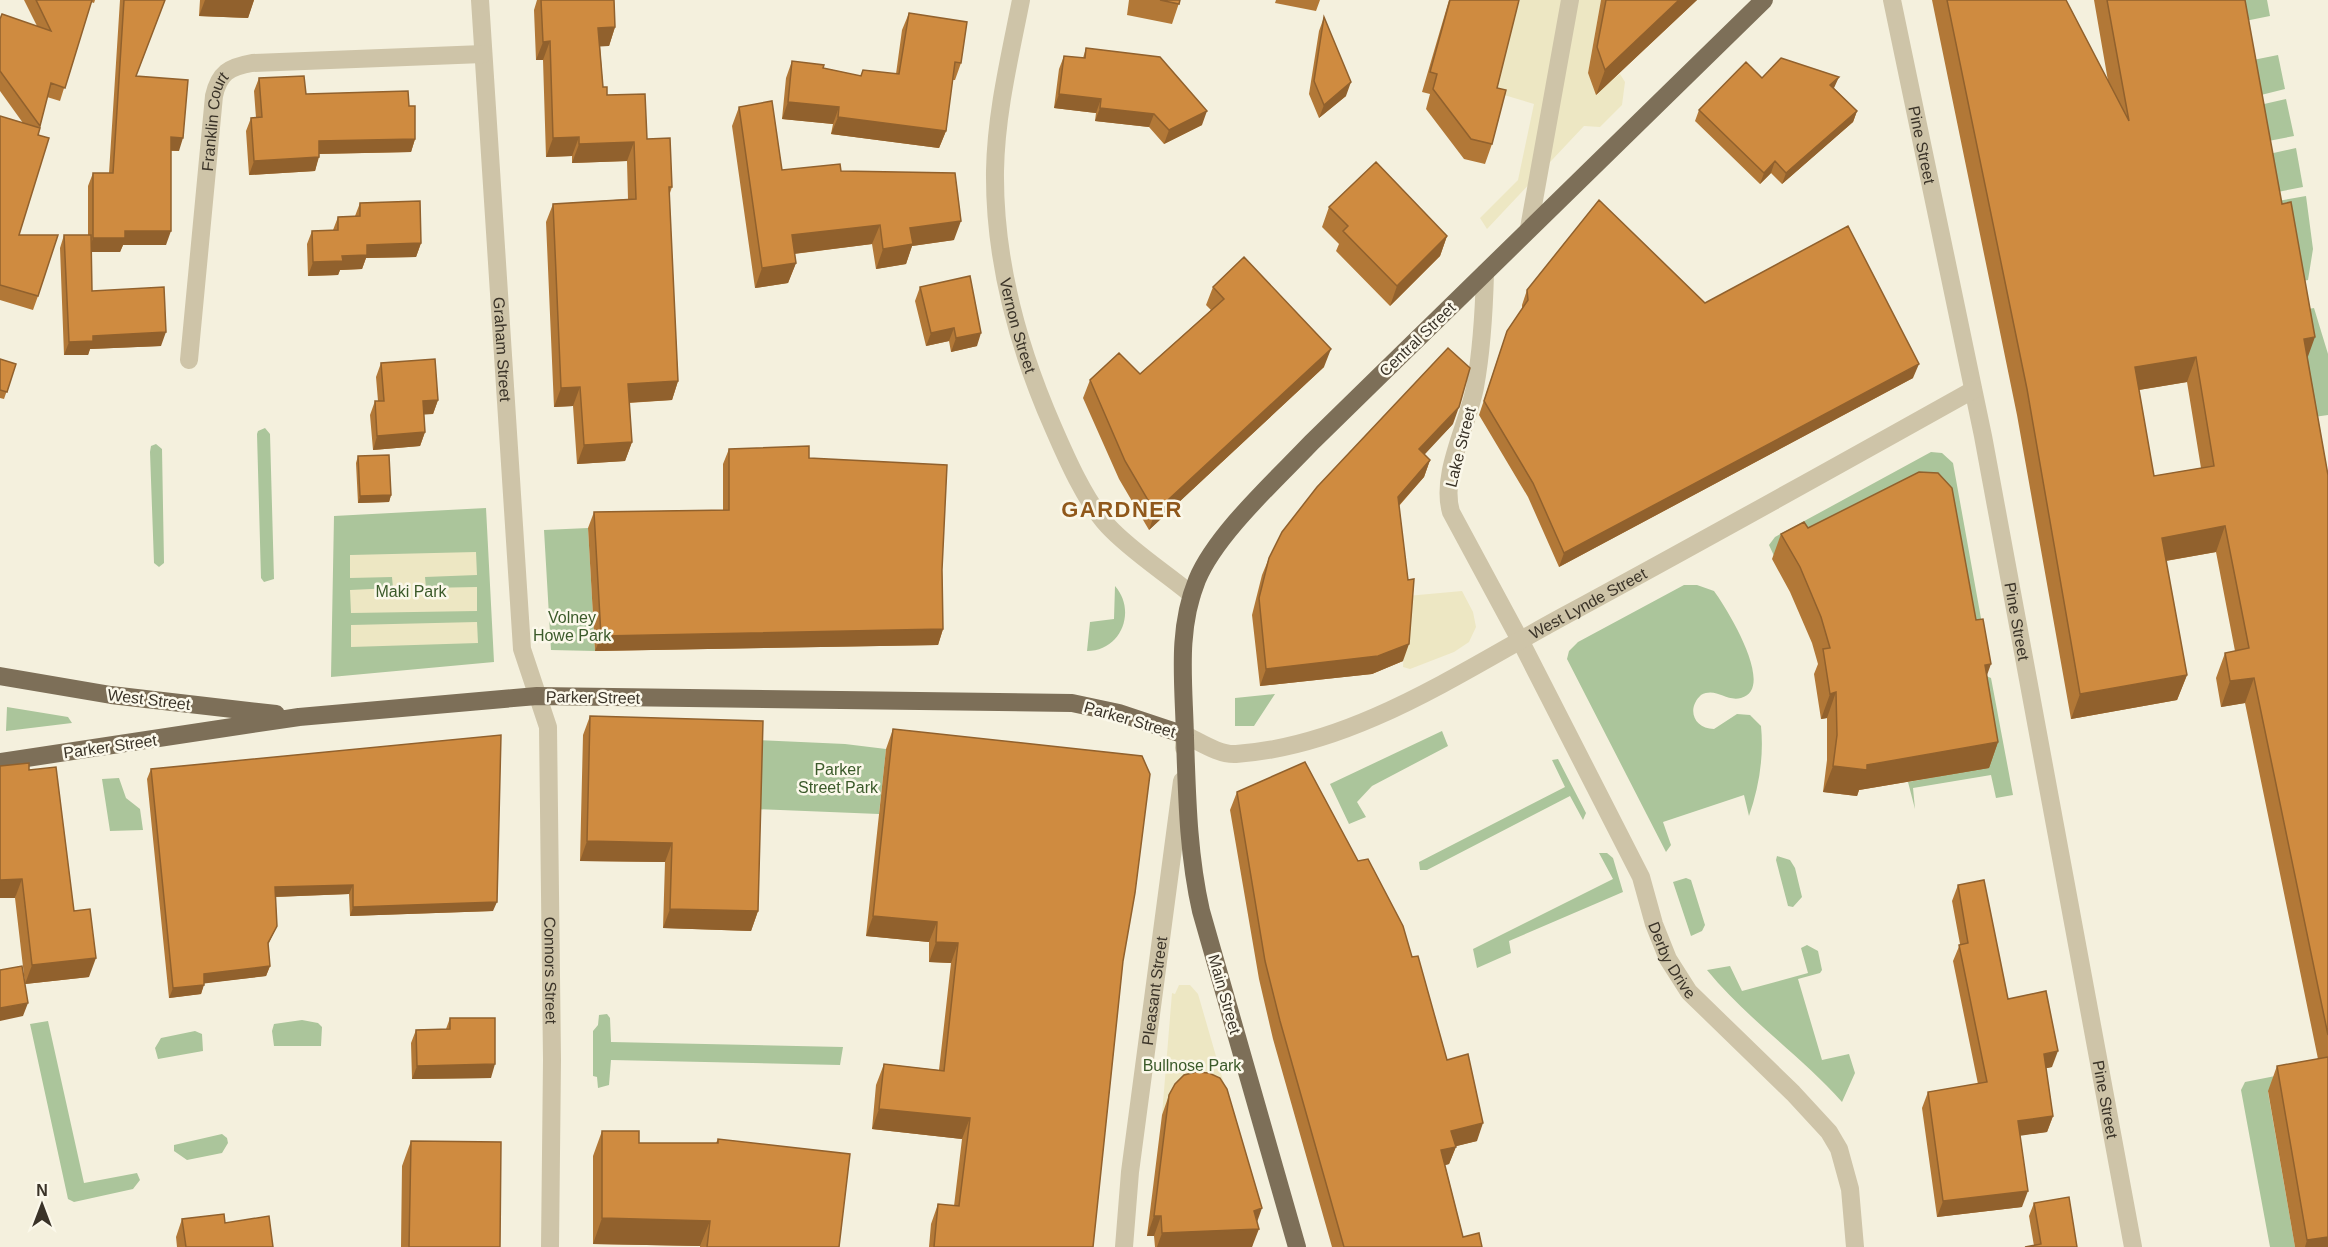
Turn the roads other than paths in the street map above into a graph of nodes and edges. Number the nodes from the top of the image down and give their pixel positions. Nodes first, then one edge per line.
1 (480, 0) edge
2 (1021, 0) edge
3 (1570, 0) edge
4 (1764, 0) edge
5 (1892, 0) edge
6 (483, 54) junction
7 (1529, 228) junction
8 (1485, 273) junction
9 (189, 360) dead end
10 (1973, 390) junction
11 (1192, 595) junction
12 (1520, 640) junction
13 (0, 676) edge
14 (537, 696) junction
15 (299, 717) junction
16 (1185, 735) junction
17 (0, 762) edge
18 (550, 1247) edge
19 (1124, 1247) edge
20 (1298, 1247) edge
21 (1855, 1247) edge
22 (2133, 1247) edge

1 - 6 street, Graham Street
2 - 11 street, Vernon Street
3 - 7 street
4 - 7 main road, Central Street
5 - 10 street, Pine Street
6 - 9 street, Franklin Court
6 - 14 street, Graham Street
7 - 8 main road, Central Street
8 - 11 main road, Central Street
8 - 12 street, Lake Street
10 - 12 street, West Lynde Street
10 - 22 street, Pine Street
11 - 16 main road, Central Street
12 - 16 street, West Lynde Street
12 - 21 street, Derby Drive
13 - 15 main road, West Street
14 - 15 main road, Parker Street
14 - 16 main road, Parker Street
14 - 18 street, Connors Street
15 - 17 main road, Parker Street
16 - 19 street, Pleasant Street
16 - 20 main road, Main Street

